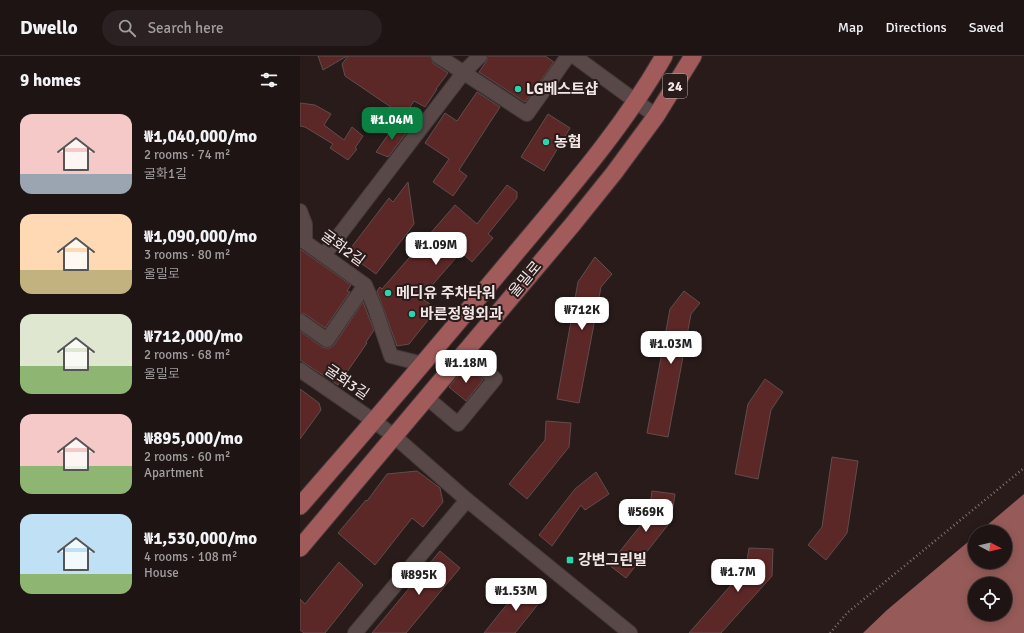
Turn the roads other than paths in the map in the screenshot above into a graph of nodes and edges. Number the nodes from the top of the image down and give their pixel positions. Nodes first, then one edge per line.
1 (438, 56) edge
2 (480, 56) edge
3 (568, 56) edge
4 (574, 56) edge
5 (664, 56) edge
6 (693, 56) edge
7 (464, 72) junction
8 (635, 101) junction
9 (656, 116) junction
10 (300, 211) edge
11 (324, 255) junction
12 (364, 285) junction
13 (300, 321) edge
14 (463, 352) junction
15 (423, 364) junction
16 (300, 370) edge
17 (426, 397) junction
18 (374, 421) junction
19 (394, 436) junction
20 (467, 500) junction
21 (300, 506) edge
22 (300, 548) edge
23 (355, 633) edge
24 (630, 633) edge

1 - 7 street
2 - 7 street
3 - 7 street
4 - 8 street
5 - 8 main road, 울밀로 / 24
6 - 9 main road, 울밀로 / 24
7 - 11 street
8 - 9 street
8 - 15 main road, 울밀로 / 24
9 - 14 main road, 울밀로 / 24
10 - 11 street, 굴화2길
11 - 12 street, 굴화2길
12 - 13 street, 굴화2길
12 - 15 street
14 - 17 main road, 울밀로 / 24
14 - 17 street
15 - 18 main road, 울밀로 / 24
16 - 18 street, 굴화3길
17 - 19 main road, 울밀로 / 24
18 - 19 street, 굴화3길
18 - 21 main road, 울밀로 / 24
19 - 20 street, 굴화3길
19 - 22 main road, 울밀로 / 24
20 - 23 street
20 - 24 street, 굴화3길

